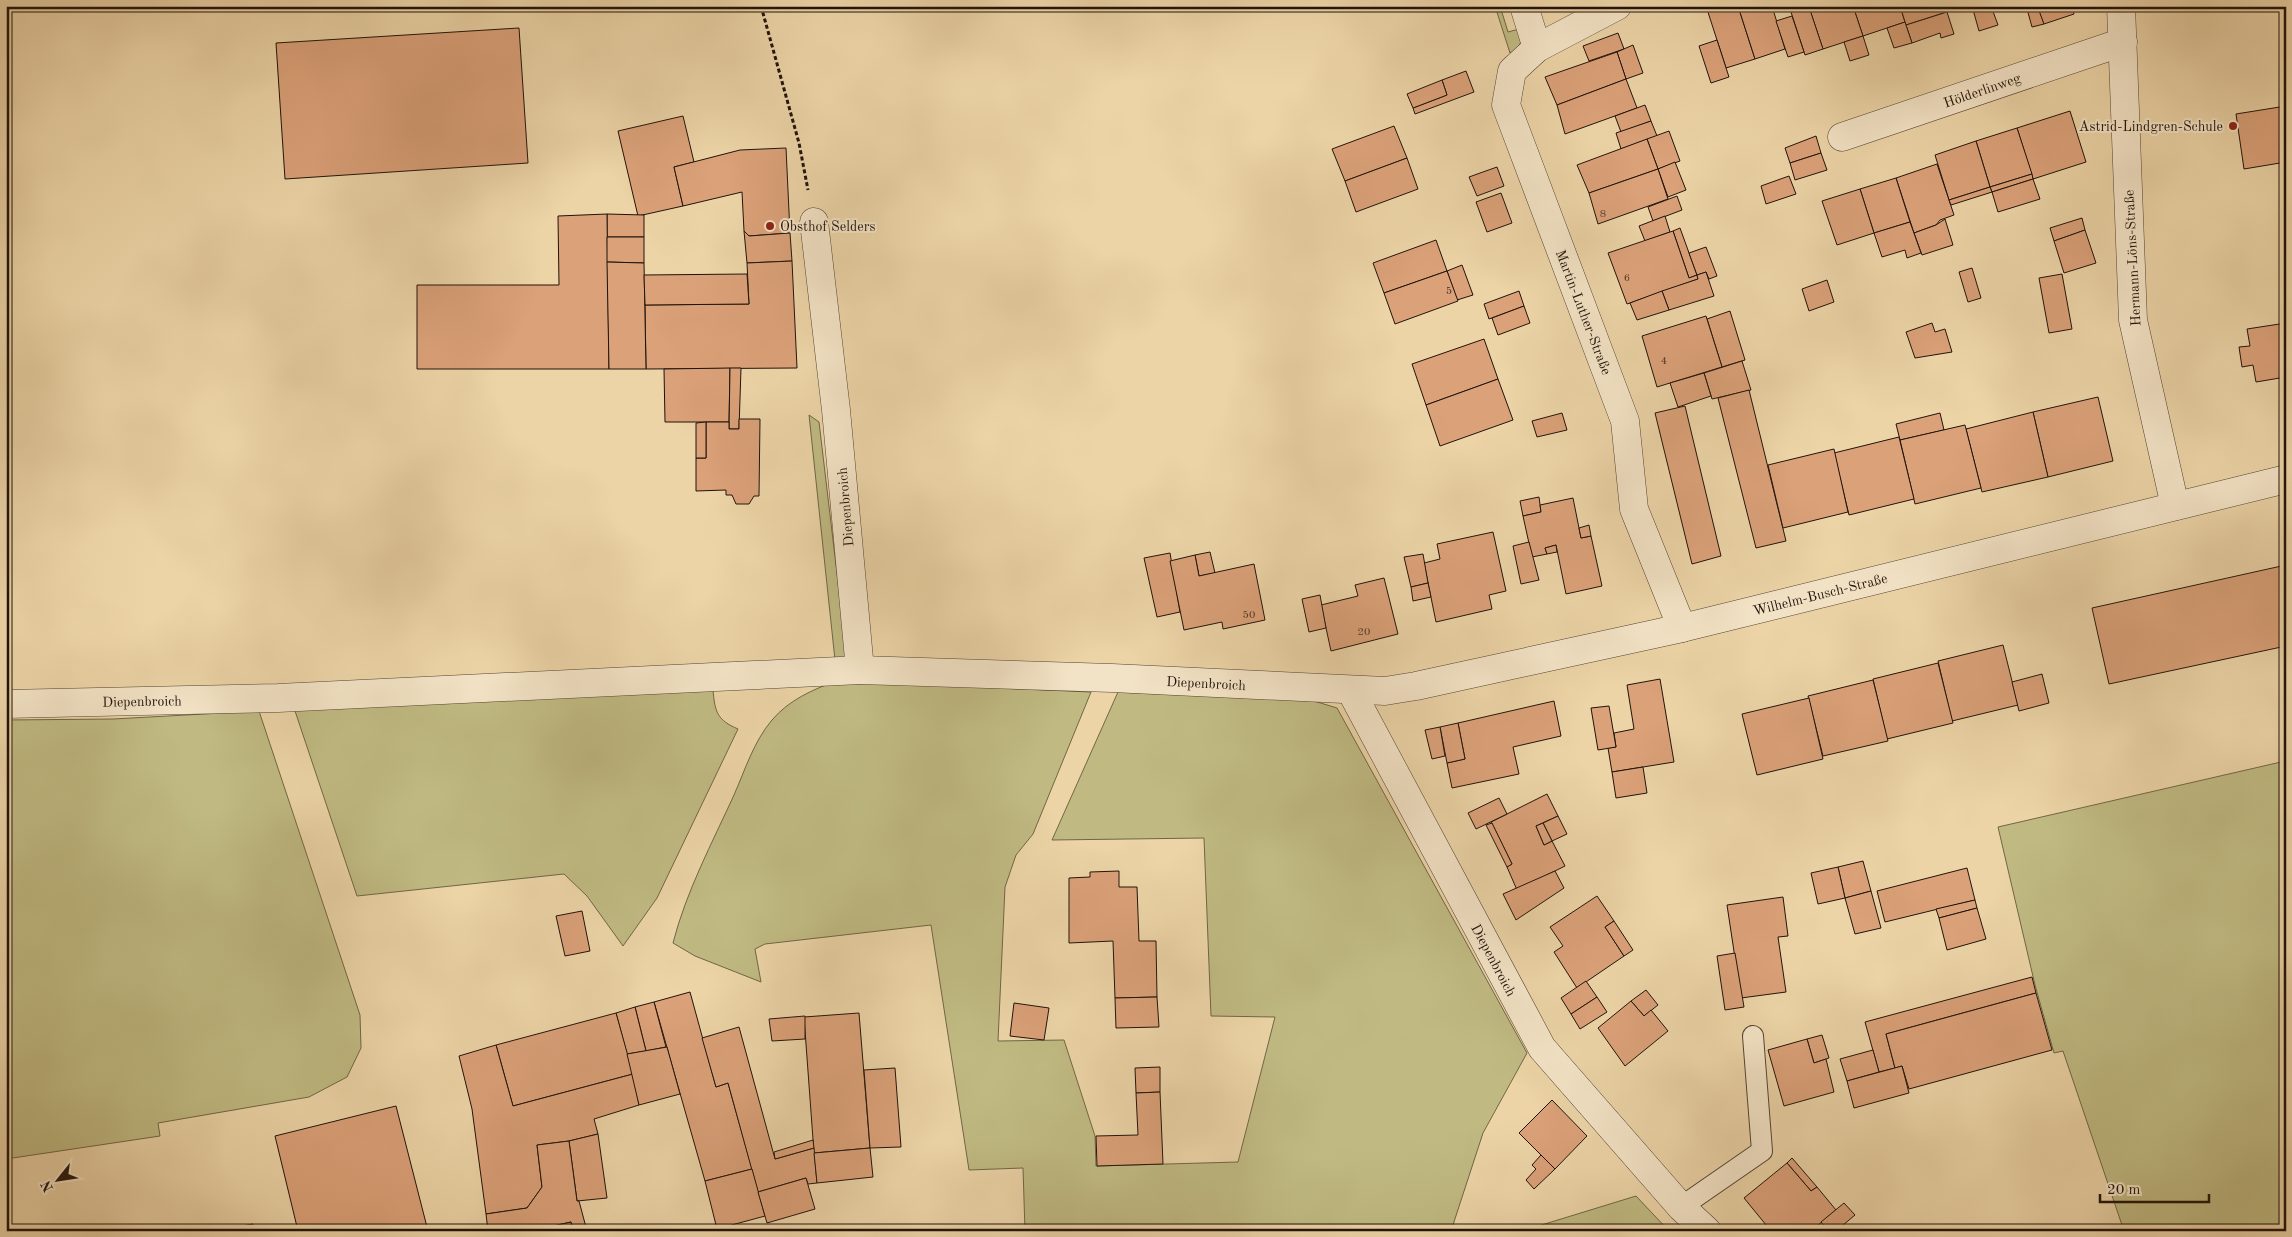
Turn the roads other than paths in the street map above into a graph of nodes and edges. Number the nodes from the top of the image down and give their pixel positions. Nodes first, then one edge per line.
1 (1524, 6) edge
2 (1616, 6) edge
3 (2121, 6) edge
4 (2122, 42) junction
5 (1537, 48) junction
6 (1842, 138) dead end
7 (814, 222) road end
8 (2286, 479) edge
9 (2175, 506) junction
10 (1682, 628) junction
11 (860, 670) junction
12 (1350, 691) junction
13 (6, 704) edge
14 (1753, 1036) dead end
15 (1681, 1208) junction
16 (1706, 1231) edge

1 - 5 street
2 - 5 street, Martin-Luther-Straße
3 - 4 street, Hermann-Löns-Straße
4 - 6 street, Hölderlinweg
4 - 9 street, Hermann-Löns-Straße
5 - 10 street, Martin-Luther-Straße
7 - 11 street, Diepenbroich
8 - 9 street, Wilhelm-Busch-Straße
9 - 10 street, Wilhelm-Busch-Straße
10 - 12 street, Wilhelm-Busch-Straße
11 - 12 street, Diepenbroich
11 - 13 street, Diepenbroich
12 - 15 street, Diepenbroich
14 - 15 lane
15 - 16 street, Diepenbroich

